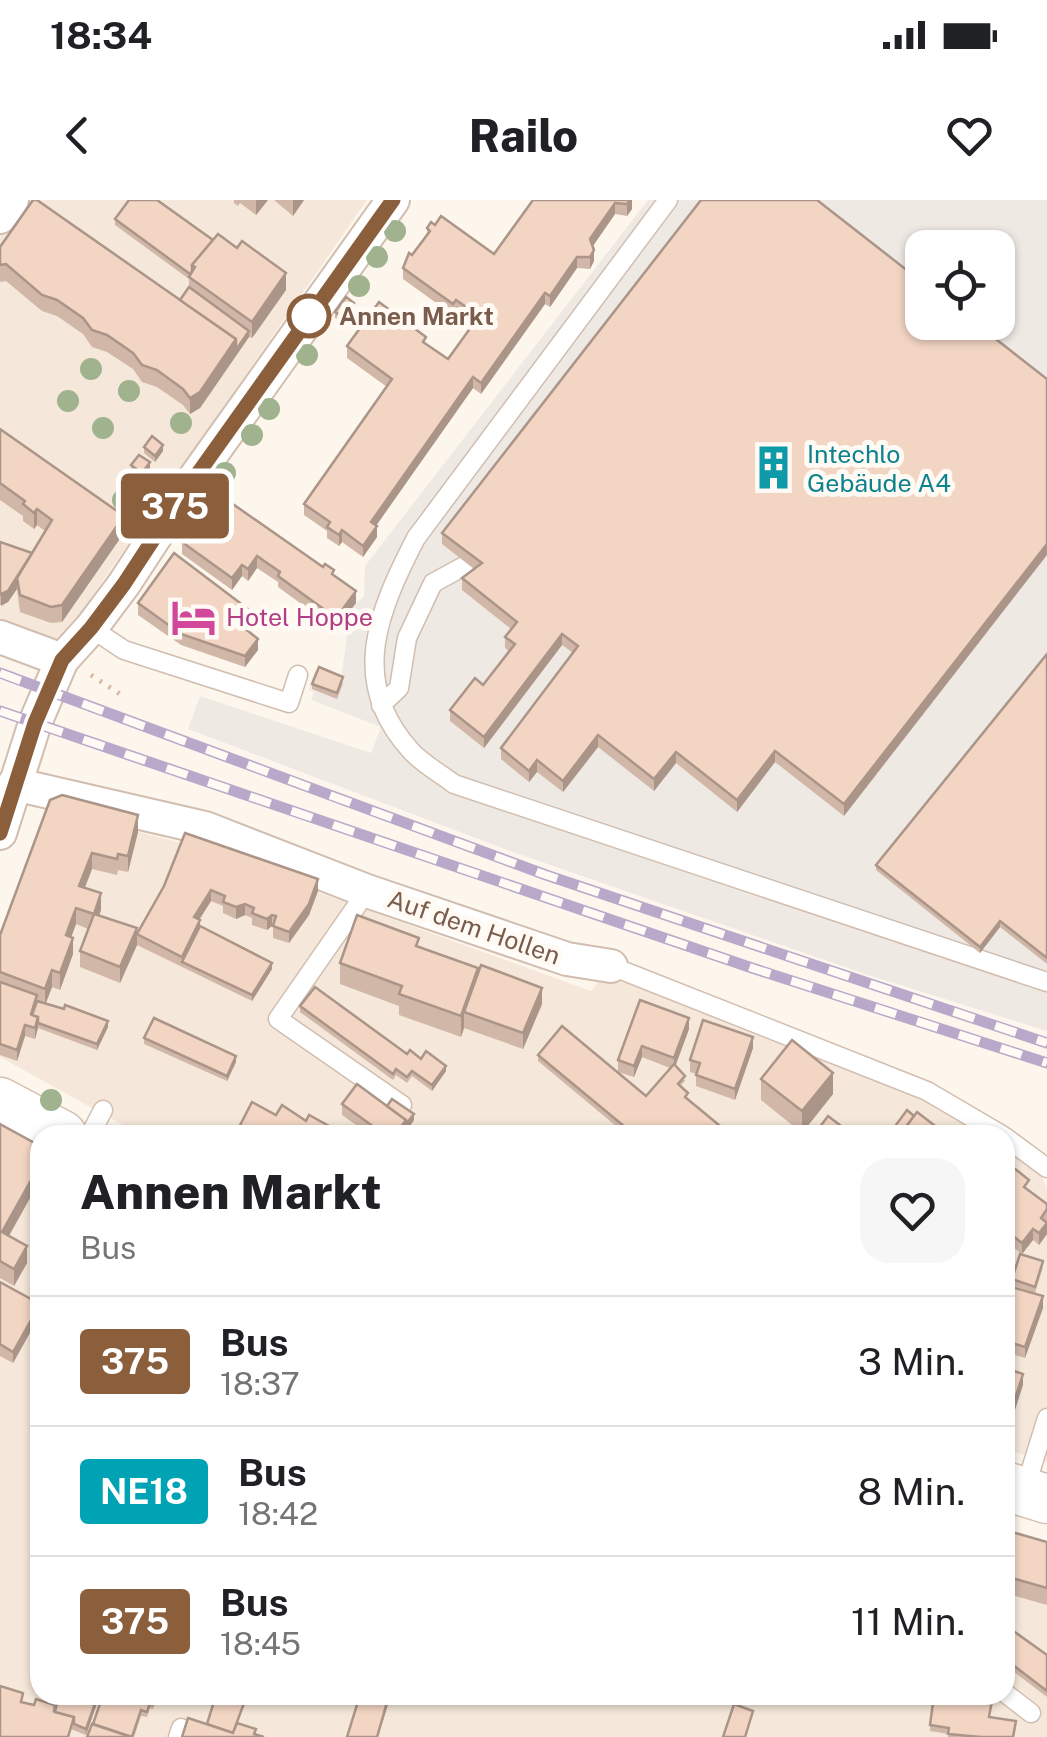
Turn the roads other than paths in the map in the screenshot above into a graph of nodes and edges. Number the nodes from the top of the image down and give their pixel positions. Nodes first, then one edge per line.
1 (12, 200) edge
2 (393, 200) edge
3 (668, 200) edge
4 (0, 217) edge
5 (468, 564) edge
6 (91, 628) junction
7 (0, 637) edge
8 (75, 667) junction
9 (298, 675) dead end
10 (381, 705) junction
11 (14, 784) junction
12 (0, 833) edge
13 (367, 892) junction
14 (611, 966) joint
15 (1047, 982) edge
16 (0, 1102) edge
17 (402, 1105) edge
18 (103, 1110) dead end
19 (43, 1125) edge
20 (95, 1125) edge
21 (984, 1125) edge
22 (1015, 1145) edge
23 (1047, 1168) edge
24 (1047, 1418) edge
25 (1025, 1493) edge
26 (1015, 1701) edge
27 (1031, 1713) dead end

1 - 4 street
2 - 6 street
3 - 10 lane
5 - 10 lane
6 - 8 street
6 - 9 lane
7 - 8 street
8 - 11 street
10 - 15 lane
11 - 12 street
11 - 13 street, Auf dem Hollen
13 - 14 street, Auf dem Hollen
13 - 17 lane
14 - 21 lane, Auf dem Hollen
16 - 19 street
18 - 20 lane
22 - 23 lane, Auf dem Hollen
24 - 25 lane
26 - 27 lane

